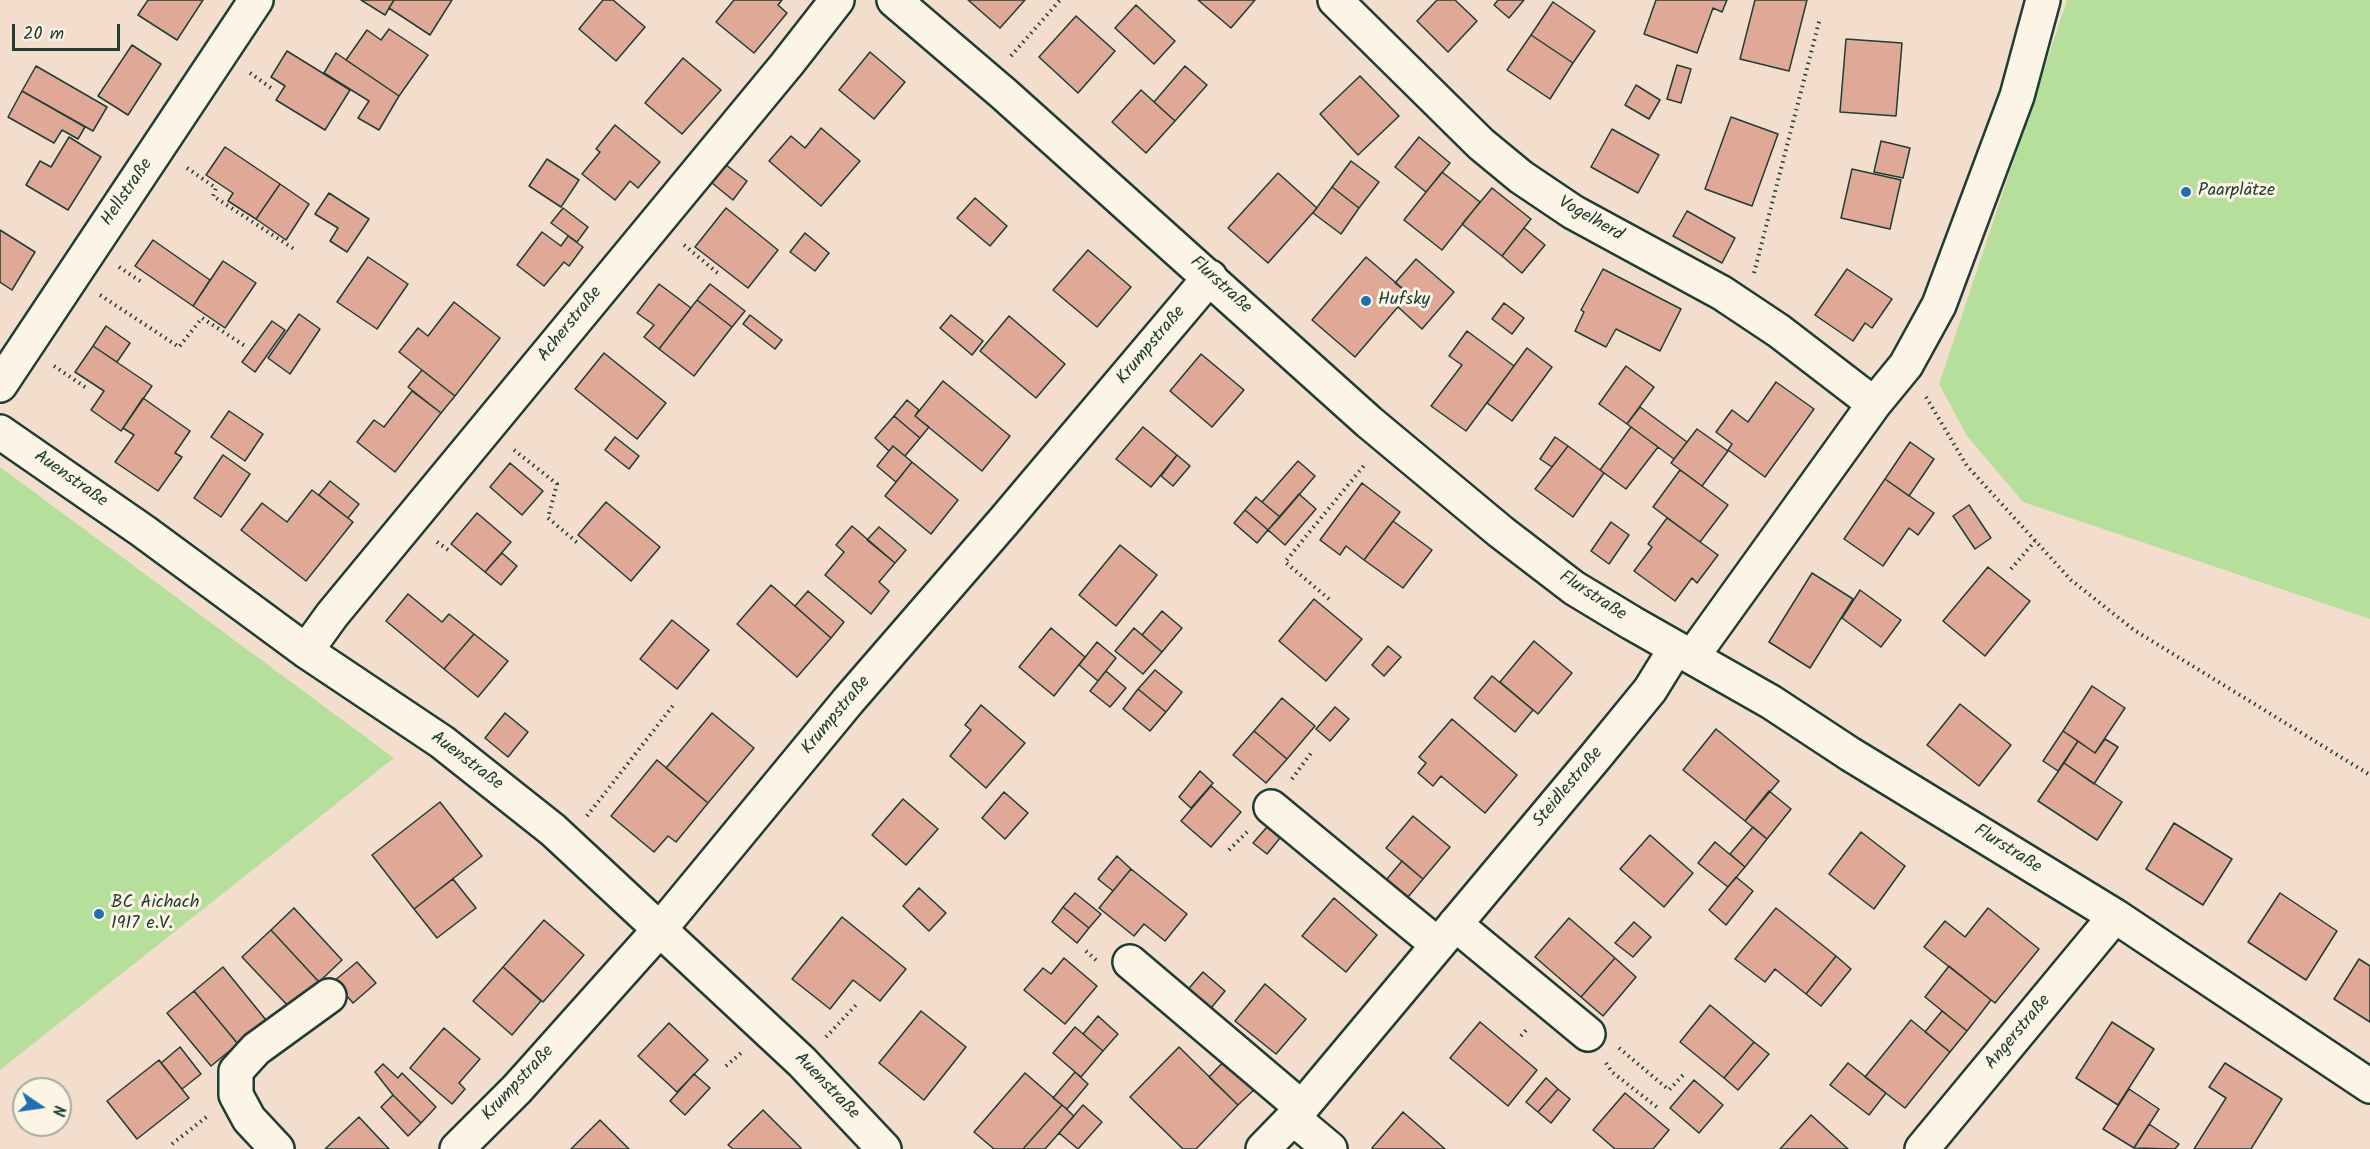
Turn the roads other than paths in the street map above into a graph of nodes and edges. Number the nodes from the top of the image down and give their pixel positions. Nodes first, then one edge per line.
1 (256, 0) edge
2 (837, 0) edge
3 (894, 0) edge
4 (1335, 0) edge
5 (2043, 0) edge
6 (1210, 277) junction
7 (0, 385) edge
8 (1874, 404) junction
9 (0, 432) edge
10 (306, 651) junction
11 (1684, 652) junction
12 (1271, 807) dead end
13 (2115, 916) junction
14 (660, 929) junction
15 (1446, 934) junction
16 (1130, 962) dead end
17 (328, 996) dead end
18 (1588, 1034) road end
19 (2370, 1086) edge
20 (1297, 1112) junction
21 (277, 1149) edge
22 (457, 1149) edge
23 (884, 1149) edge
24 (1263, 1149) edge
25 (1329, 1149) edge
26 (1922, 1149) edge

1 - 7 street, Hellstraße
2 - 10 street, Acherstraße
3 - 6 street, Flurstraße
4 - 8 street, Vogelherd
5 - 8 street
6 - 11 street, Flurstraße
6 - 14 street, Krumpstraße
8 - 11 street
9 - 10 street, Auenstraße
10 - 14 street, Auenstraße
11 - 13 street, Flurstraße
11 - 15 street, Steidlestraße
12 - 15 street
13 - 19 street, Flurstraße
13 - 26 street, Angerstraße
14 - 22 street, Krumpstraße
14 - 23 street, Auenstraße
15 - 18 street
15 - 20 street, Steidlestraße
16 - 20 street
17 - 21 street
20 - 24 street, Steidlestraße
20 - 25 street

